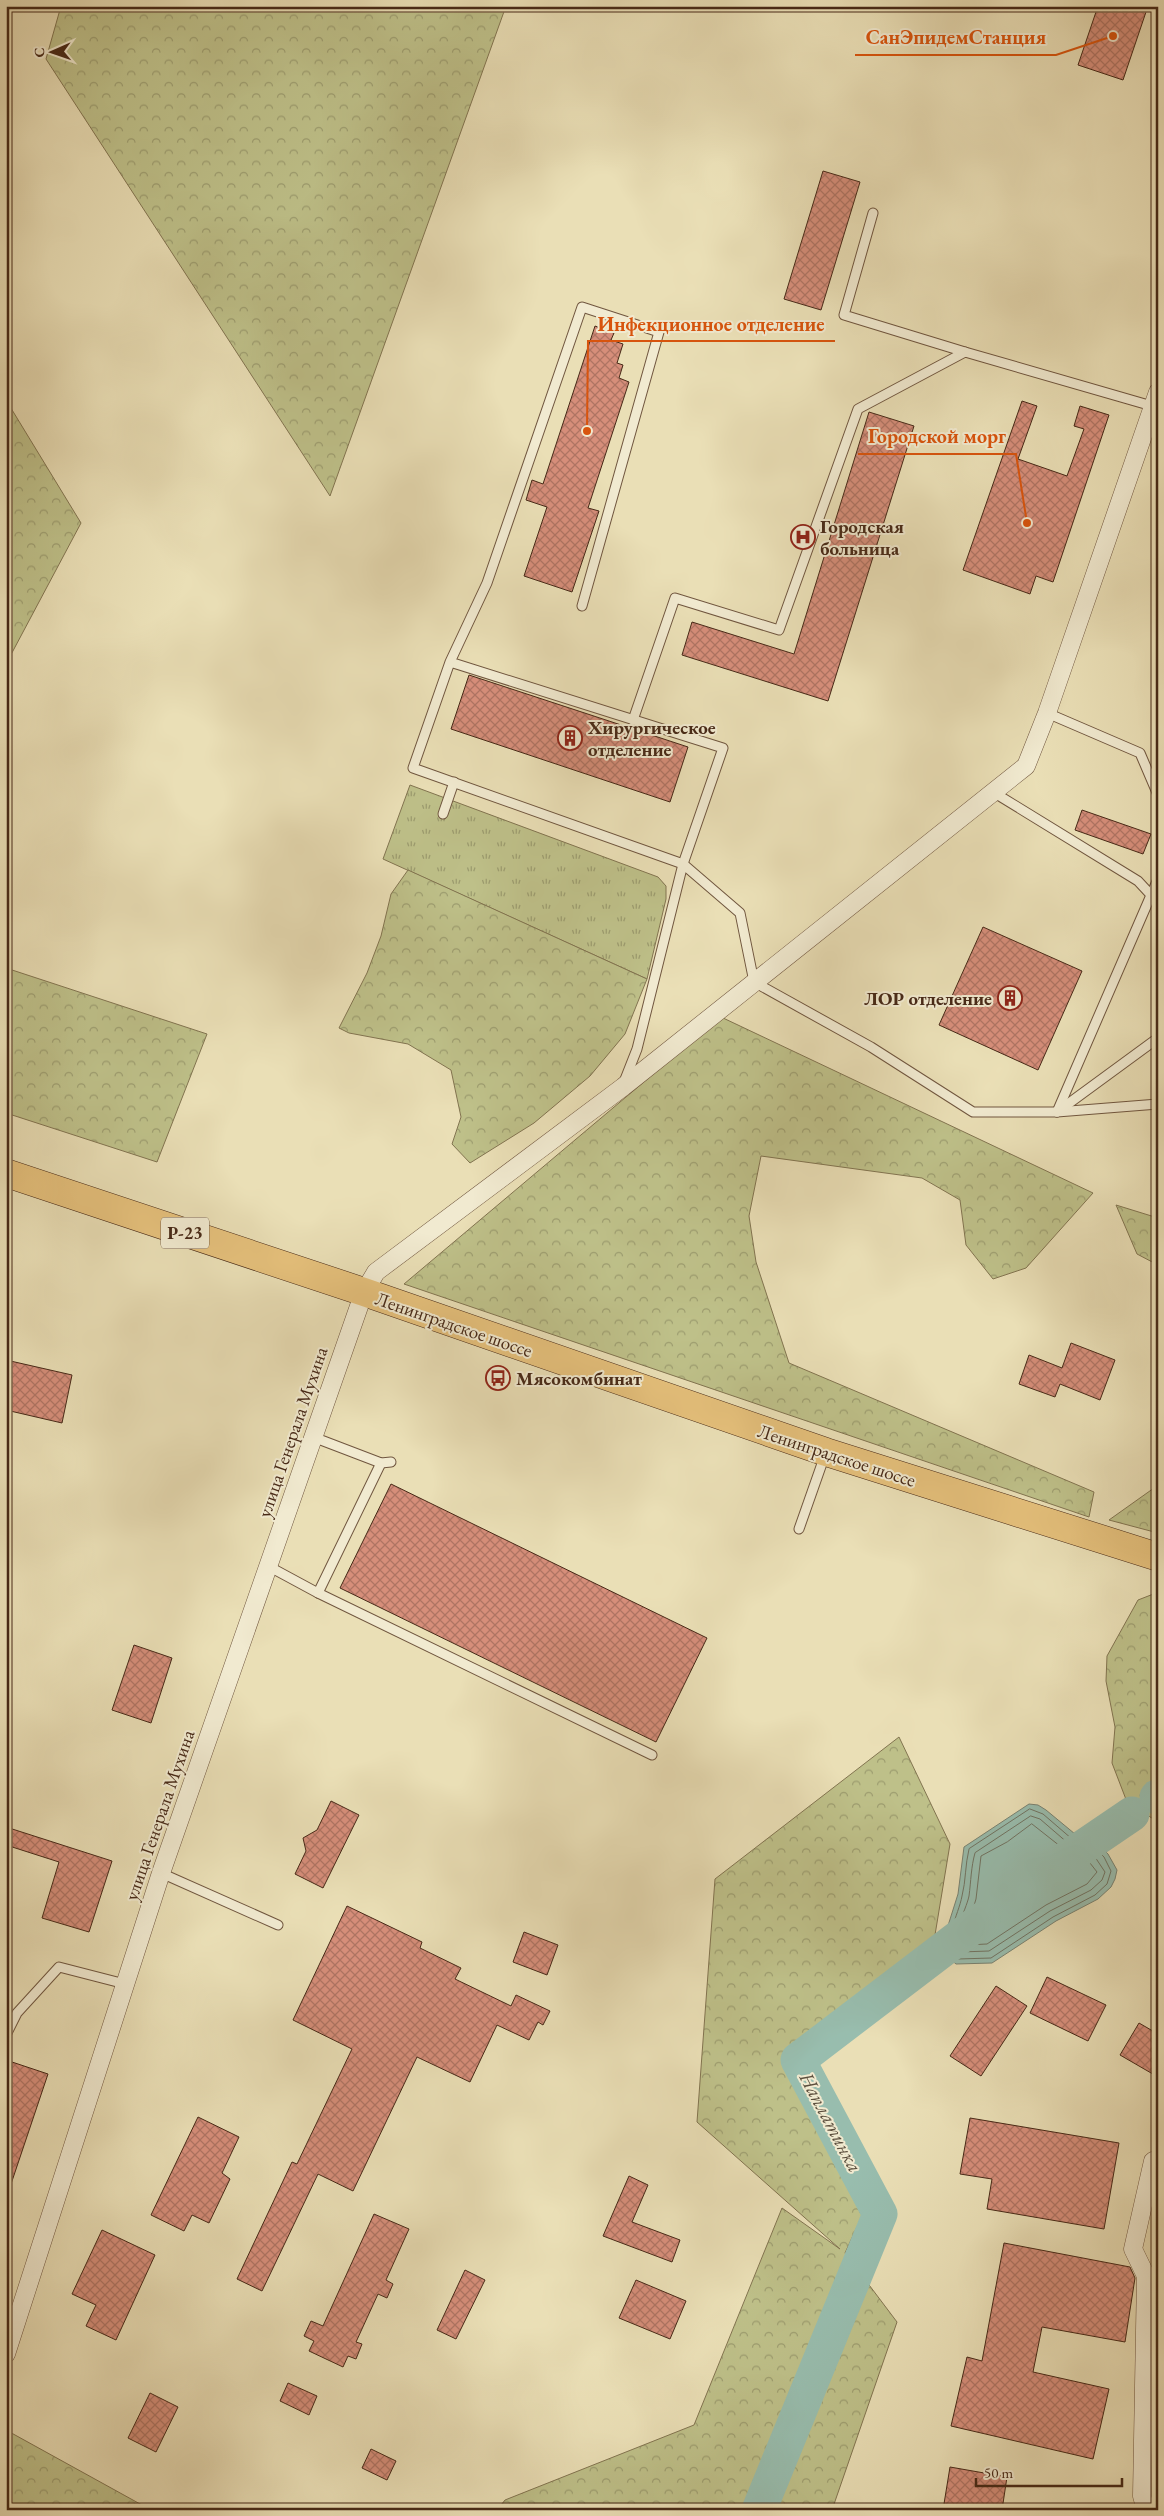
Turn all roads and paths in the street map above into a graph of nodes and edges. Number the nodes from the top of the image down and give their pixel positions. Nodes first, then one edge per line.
1 (873, 213) dead end
2 (965, 352) junction
3 (1155, 399) edge
4 (582, 606) dead end
5 (450, 662) junction
6 (1047, 713) junction
7 (632, 720) junction
8 (454, 782) junction
9 (993, 792) junction
10 (1158, 795) edge
11 (443, 814) dead end
12 (683, 864) junction
13 (1158, 879) edge
14 (1151, 895) junction
15 (754, 982) junction
16 (1158, 1038) edge
17 (622, 1087) junction
18 (1158, 1104) edge
19 (1057, 1112) junction
20 (6, 1173) edge
21 (364, 1292) junction
22 (313, 1437) junction
23 (826, 1452) junction
24 (799, 1529) dead end
25 (1158, 1557) edge
26 (268, 1566) junction
27 (318, 1593) junction
28 (652, 1756) dead end
29 (161, 1873) junction
30 (278, 1925) dead end
31 (126, 1984) junction
32 (6, 2035) edge
33 (1153, 2161) dead end
34 (6, 2354) edge
35 (1146, 2510) edge

1 - 2 lane
2 - 3 lane
2 - 7 lane
3 - 6 street, улица Генерала Мухина
4 - 5 lane
5 - 7 lane
5 - 8 lane
6 - 9 street, улица Генерала Мухина
6 - 10 lane
7 - 12 lane
8 - 11 lane
8 - 12 lane
9 - 14 lane
9 - 15 street, улица Генерала Мухина
12 - 15 lane
12 - 17 lane
13 - 14 lane
14 - 19 lane
15 - 17 street, улица Генерала Мухина
15 - 19 lane
16 - 19 lane
17 - 21 street, улица Генерала Мухина
18 - 19 lane
20 - 21 main road, Ленинградское шоссе / Р-23
21 - 22 street, улица Генерала Мухина
21 - 23 main road, Ленинградское шоссе
22 - 26 street, улица Генерала Мухина
22 - 27 lane
23 - 24 lane
23 - 25 main road, Ленинградское шоссе
26 - 27 lane
26 - 29 street, улица Генерала Мухина
27 - 28 lane
29 - 30 lane
29 - 31 street, улица Генерала Мухина
31 - 32 lane
31 - 34 street, улица Генерала Мухина
33 - 35 street

